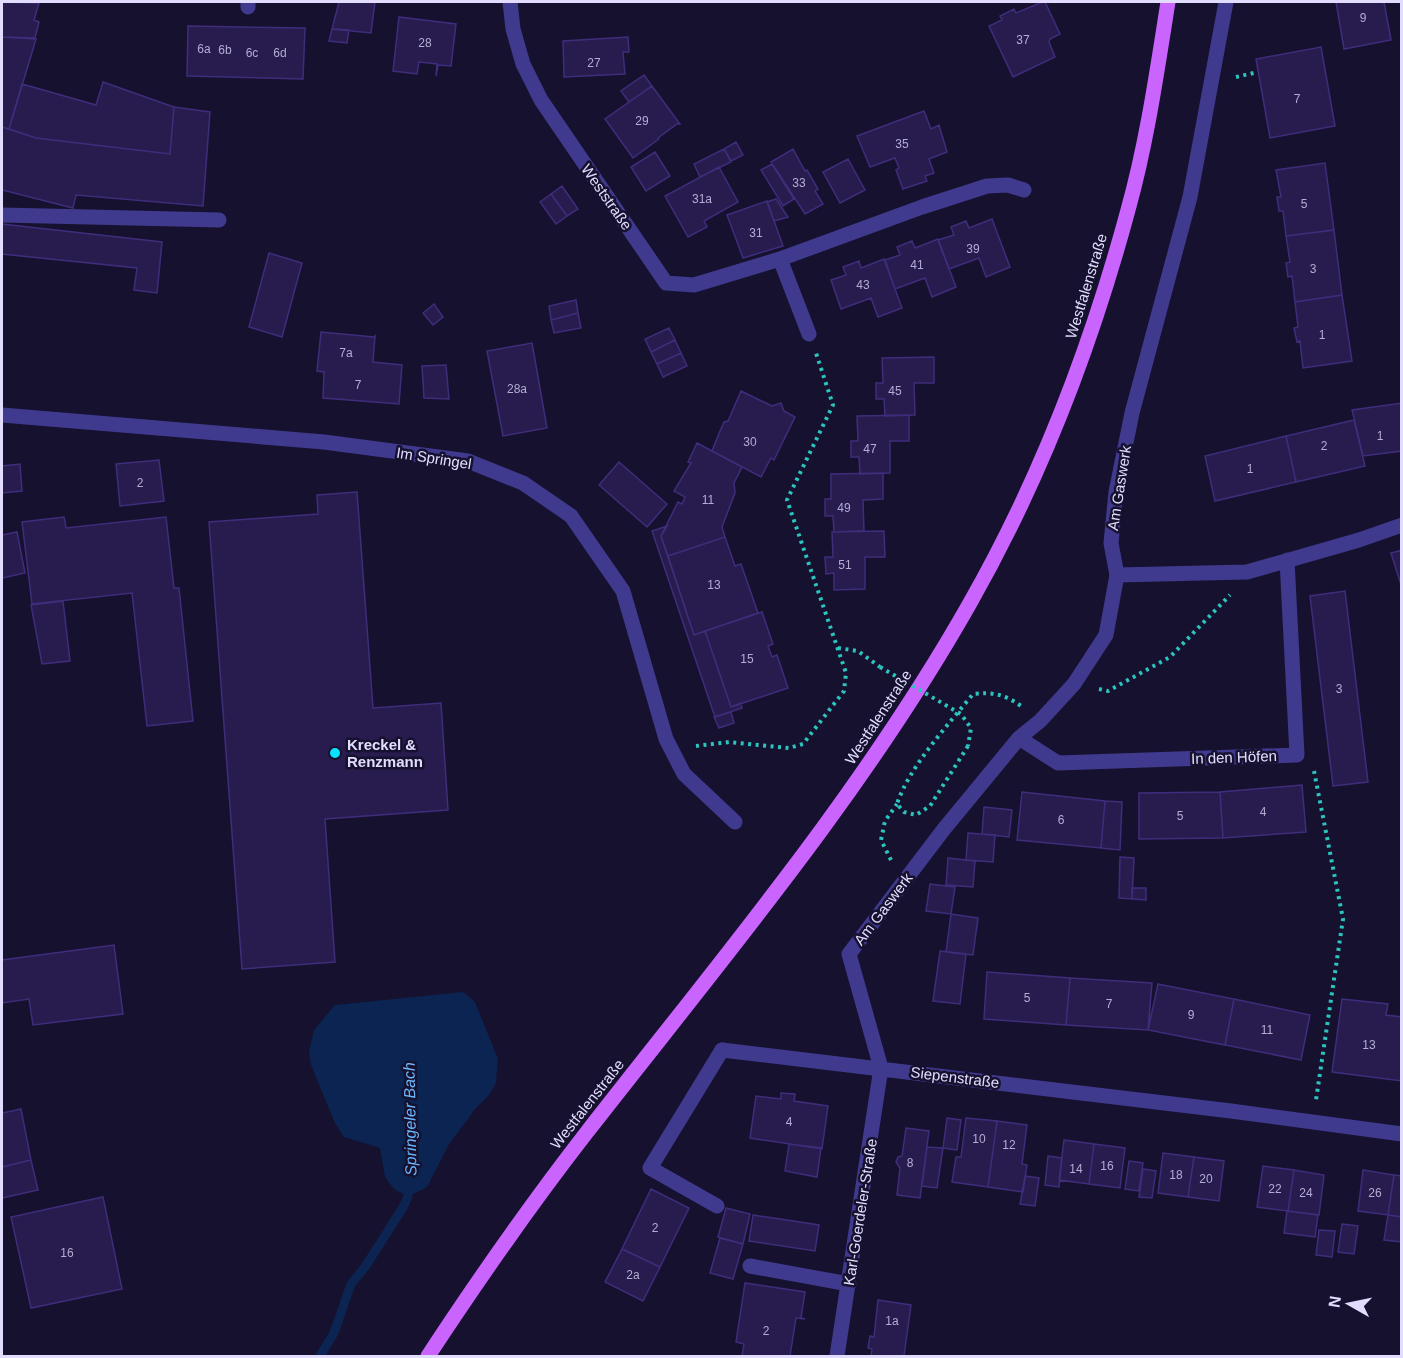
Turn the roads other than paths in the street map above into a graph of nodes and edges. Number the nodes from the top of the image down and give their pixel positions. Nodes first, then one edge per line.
1 (510, 2) edge
2 (1168, 2) edge
3 (1226, 2) edge
4 (1024, 190) dead end
5 (2, 214) edge
6 (219, 220) dead end
7 (780, 260) junction
8 (809, 334) road end
9 (2, 415) edge
10 (1401, 525) edge
11 (1287, 560) junction
12 (1117, 575) junction
13 (1019, 738) junction
14 (735, 822) dead end
15 (881, 1068) junction
16 (1401, 1134) edge
17 (717, 1206) dead end
18 (750, 1266) dead end
19 (849, 1284) junction
20 (428, 1356) edge
21 (837, 1356) edge

1 - 7 street, Weststraße
2 - 20 main road, Westfalenstraße
3 - 12 street, Am Gaswerk
4 - 7 street, Weststraße
5 - 6 street
7 - 8 street
9 - 14 street, Im Springel
10 - 11 street
11 - 12 street
11 - 13 street, In den Höfen
12 - 13 street, Am Gaswerk
13 - 15 street, Am Gaswerk
15 - 16 street, Siepenstraße
15 - 17 street, Siepenstraße
15 - 19 street, Karl-Goerdeler-Straße
18 - 19 street
19 - 21 street, Karl-Goerdeler-Straße

